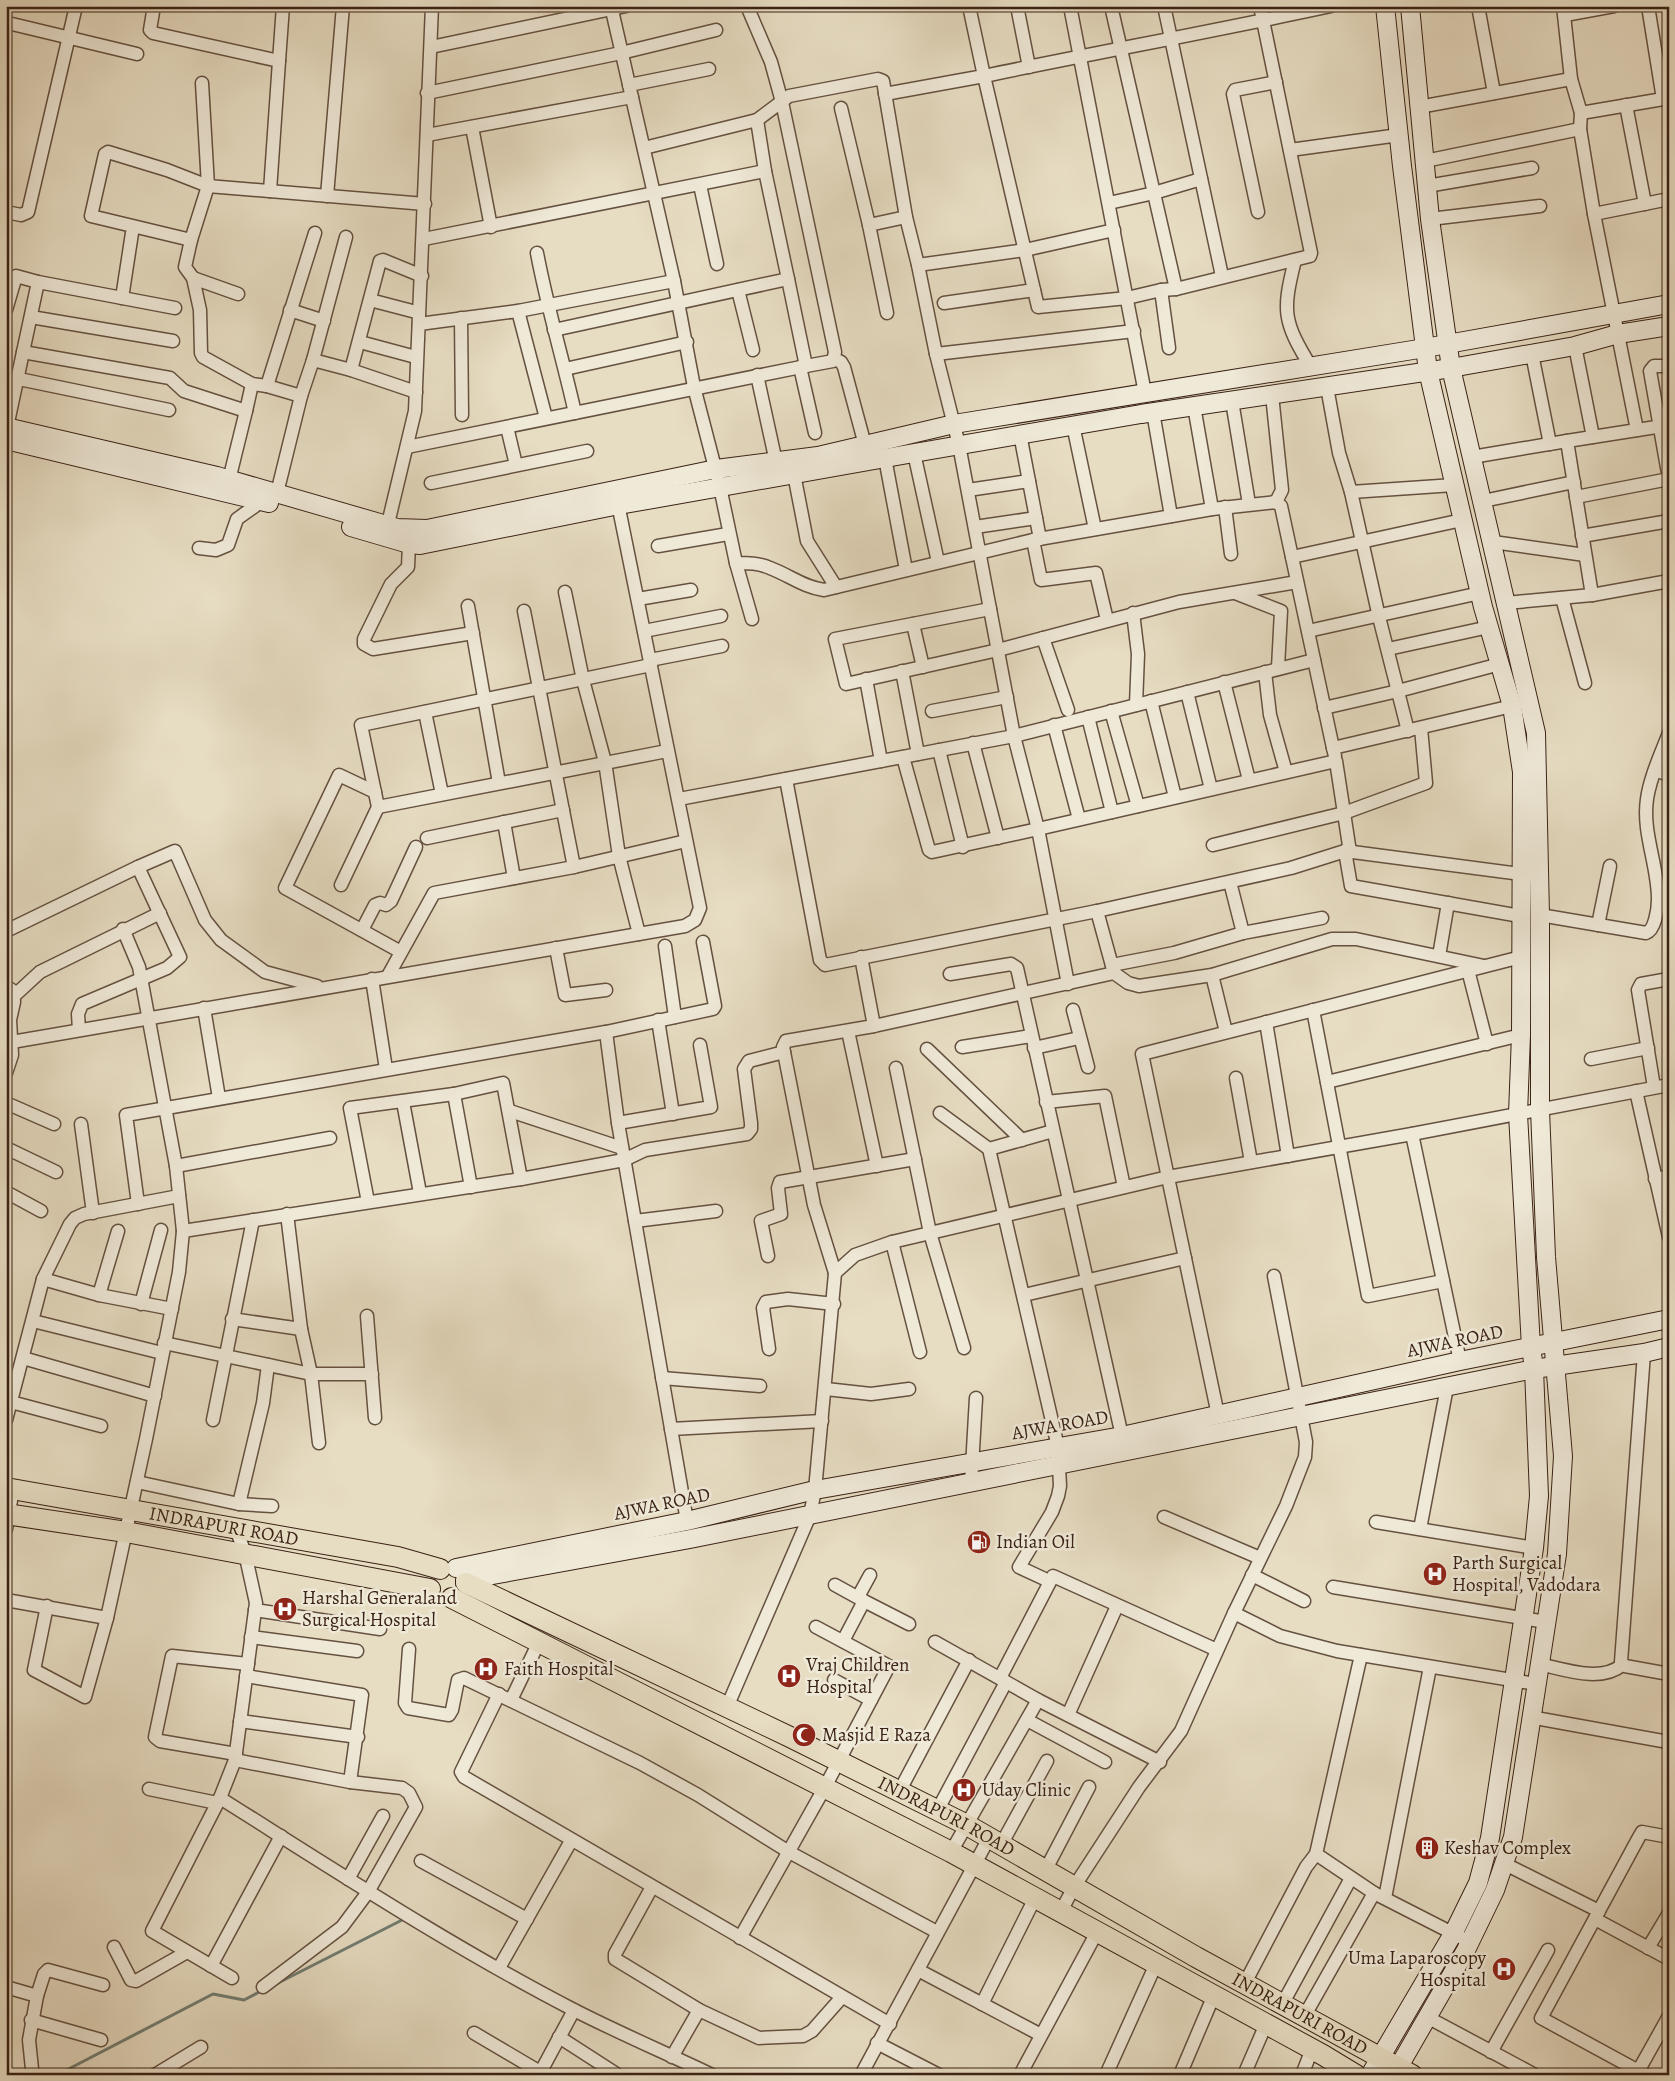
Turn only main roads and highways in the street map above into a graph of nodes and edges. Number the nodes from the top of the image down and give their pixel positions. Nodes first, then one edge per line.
1 (10, 1488) edge
2 (7, 1519) edge
3 (457, 1575) junction
4 (430, 1589) junction
5 (452, 1598) junction
6 (1402, 2072) edge
7 (1356, 2075) edge

1 - 3 main road, INDRAPURI ROAD
2 - 4 main road, INDRAPURI ROAD
3 - 4 main road
3 - 5 main road
3 - 6 main road, INDRAPURI ROAD
4 - 5 main road
5 - 7 main road, INDRAPURI ROAD

